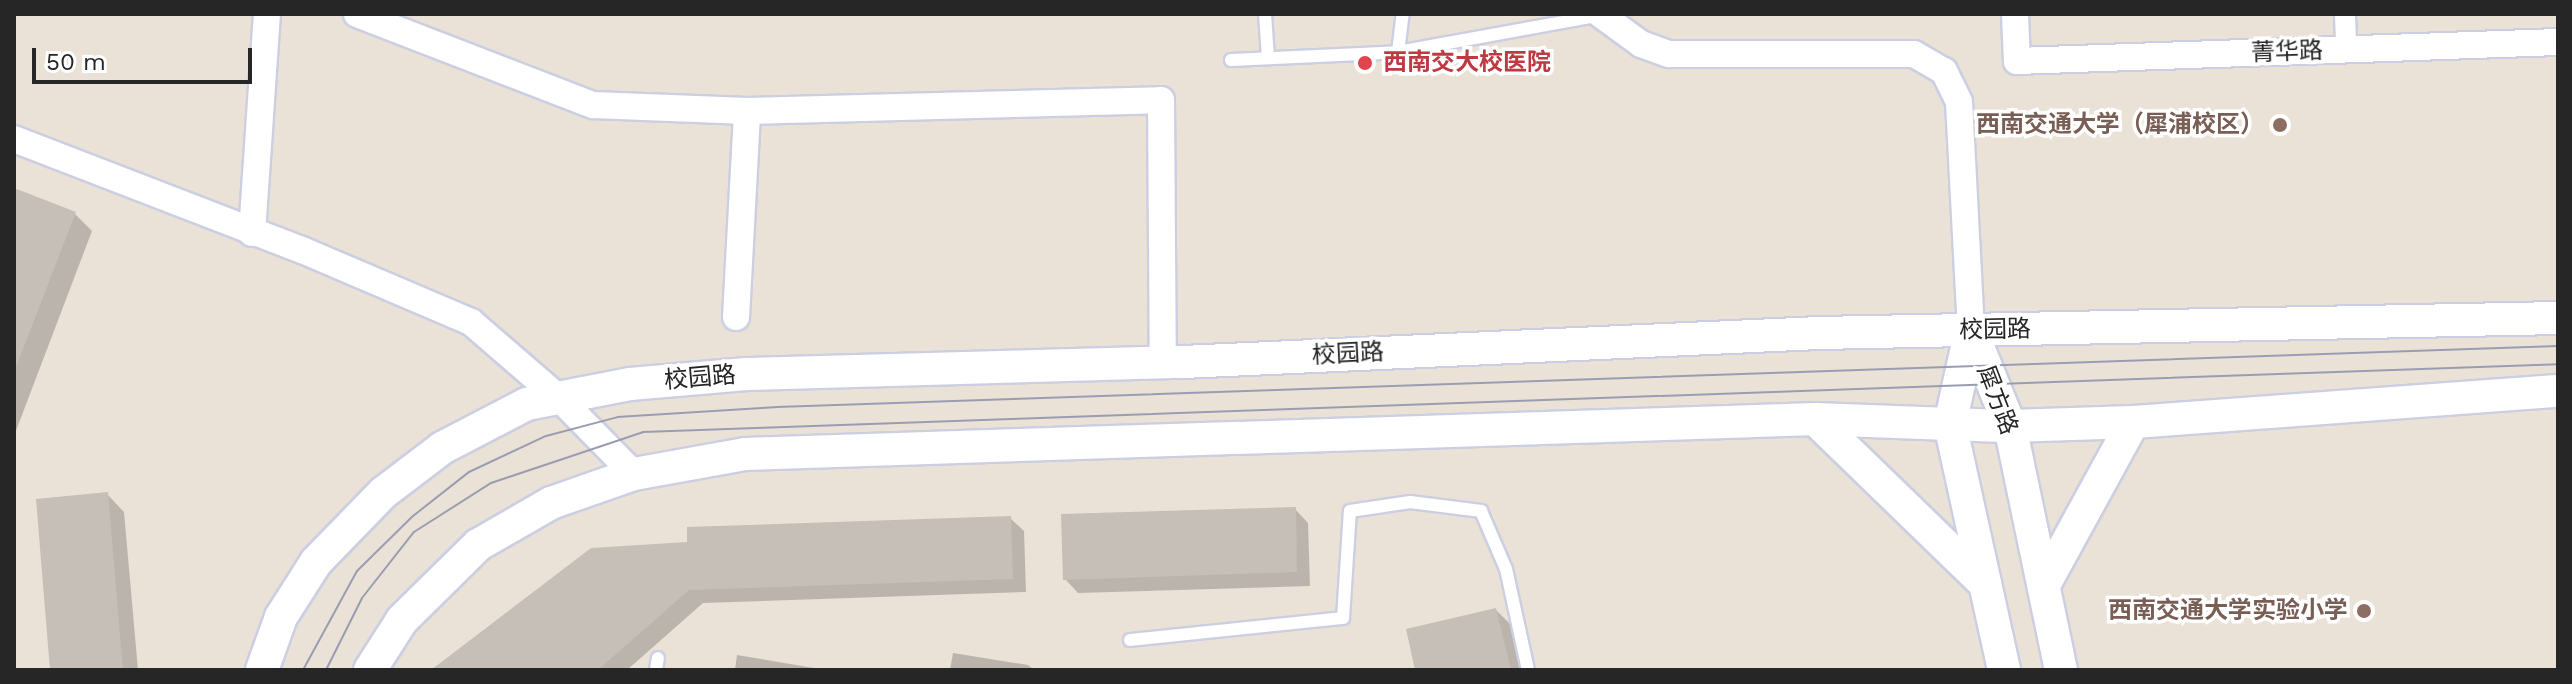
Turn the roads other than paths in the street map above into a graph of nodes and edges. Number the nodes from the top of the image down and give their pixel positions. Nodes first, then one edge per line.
1 (267, 14) edge
2 (357, 14) edge
3 (1265, 14) edge
4 (1403, 14) edge
5 (1601, 14) edge
6 (2015, 14) edge
7 (2345, 14) edge
8 (2558, 42) edge
9 (2346, 50) junction
10 (1398, 52) junction
11 (1268, 58) junction
12 (1231, 60) dead end
13 (747, 111) junction
14 (14, 139) edge
15 (252, 233) junction
16 (736, 317) dead end
17 (2558, 318) edge
18 (1971, 330) junction
19 (1163, 362) junction
20 (2558, 391) edge
21 (559, 398) junction
22 (1815, 419) junction
23 (2133, 422) junction
24 (1950, 424) junction
25 (2010, 426) junction
26 (634, 474) junction
27 (2045, 583) junction
28 (1985, 584) junction
29 (1130, 640) dead end
30 (262, 670) edge
31 (370, 670) edge
32 (1528, 670) edge
33 (2004, 670) edge
34 (2061, 670) edge

1 - 15 street
2 - 13 street
3 - 11 lane
4 - 10 lane
5 - 10 lane
5 - 18 street
6 - 9 street, 菁华路
7 - 9 street
8 - 9 street, 菁华路
10 - 11 lane
11 - 12 lane
13 - 16 street
13 - 19 street
14 - 15 street
15 - 21 street
17 - 18 street, 校园路
18 - 19 street, 校园路
18 - 24 street, 犀方路
18 - 25 street, 犀方路
19 - 21 street, 校园路
20 - 23 street
21 - 26 street
21 - 30 street, 校园路
22 - 24 street
22 - 26 street
22 - 28 street
23 - 25 street
23 - 27 street
24 - 25 street
24 - 28 street, 犀方路
25 - 27 street, 犀方路
26 - 31 street
27 - 34 street, 犀方路
28 - 33 street, 犀方路
29 - 32 lane

